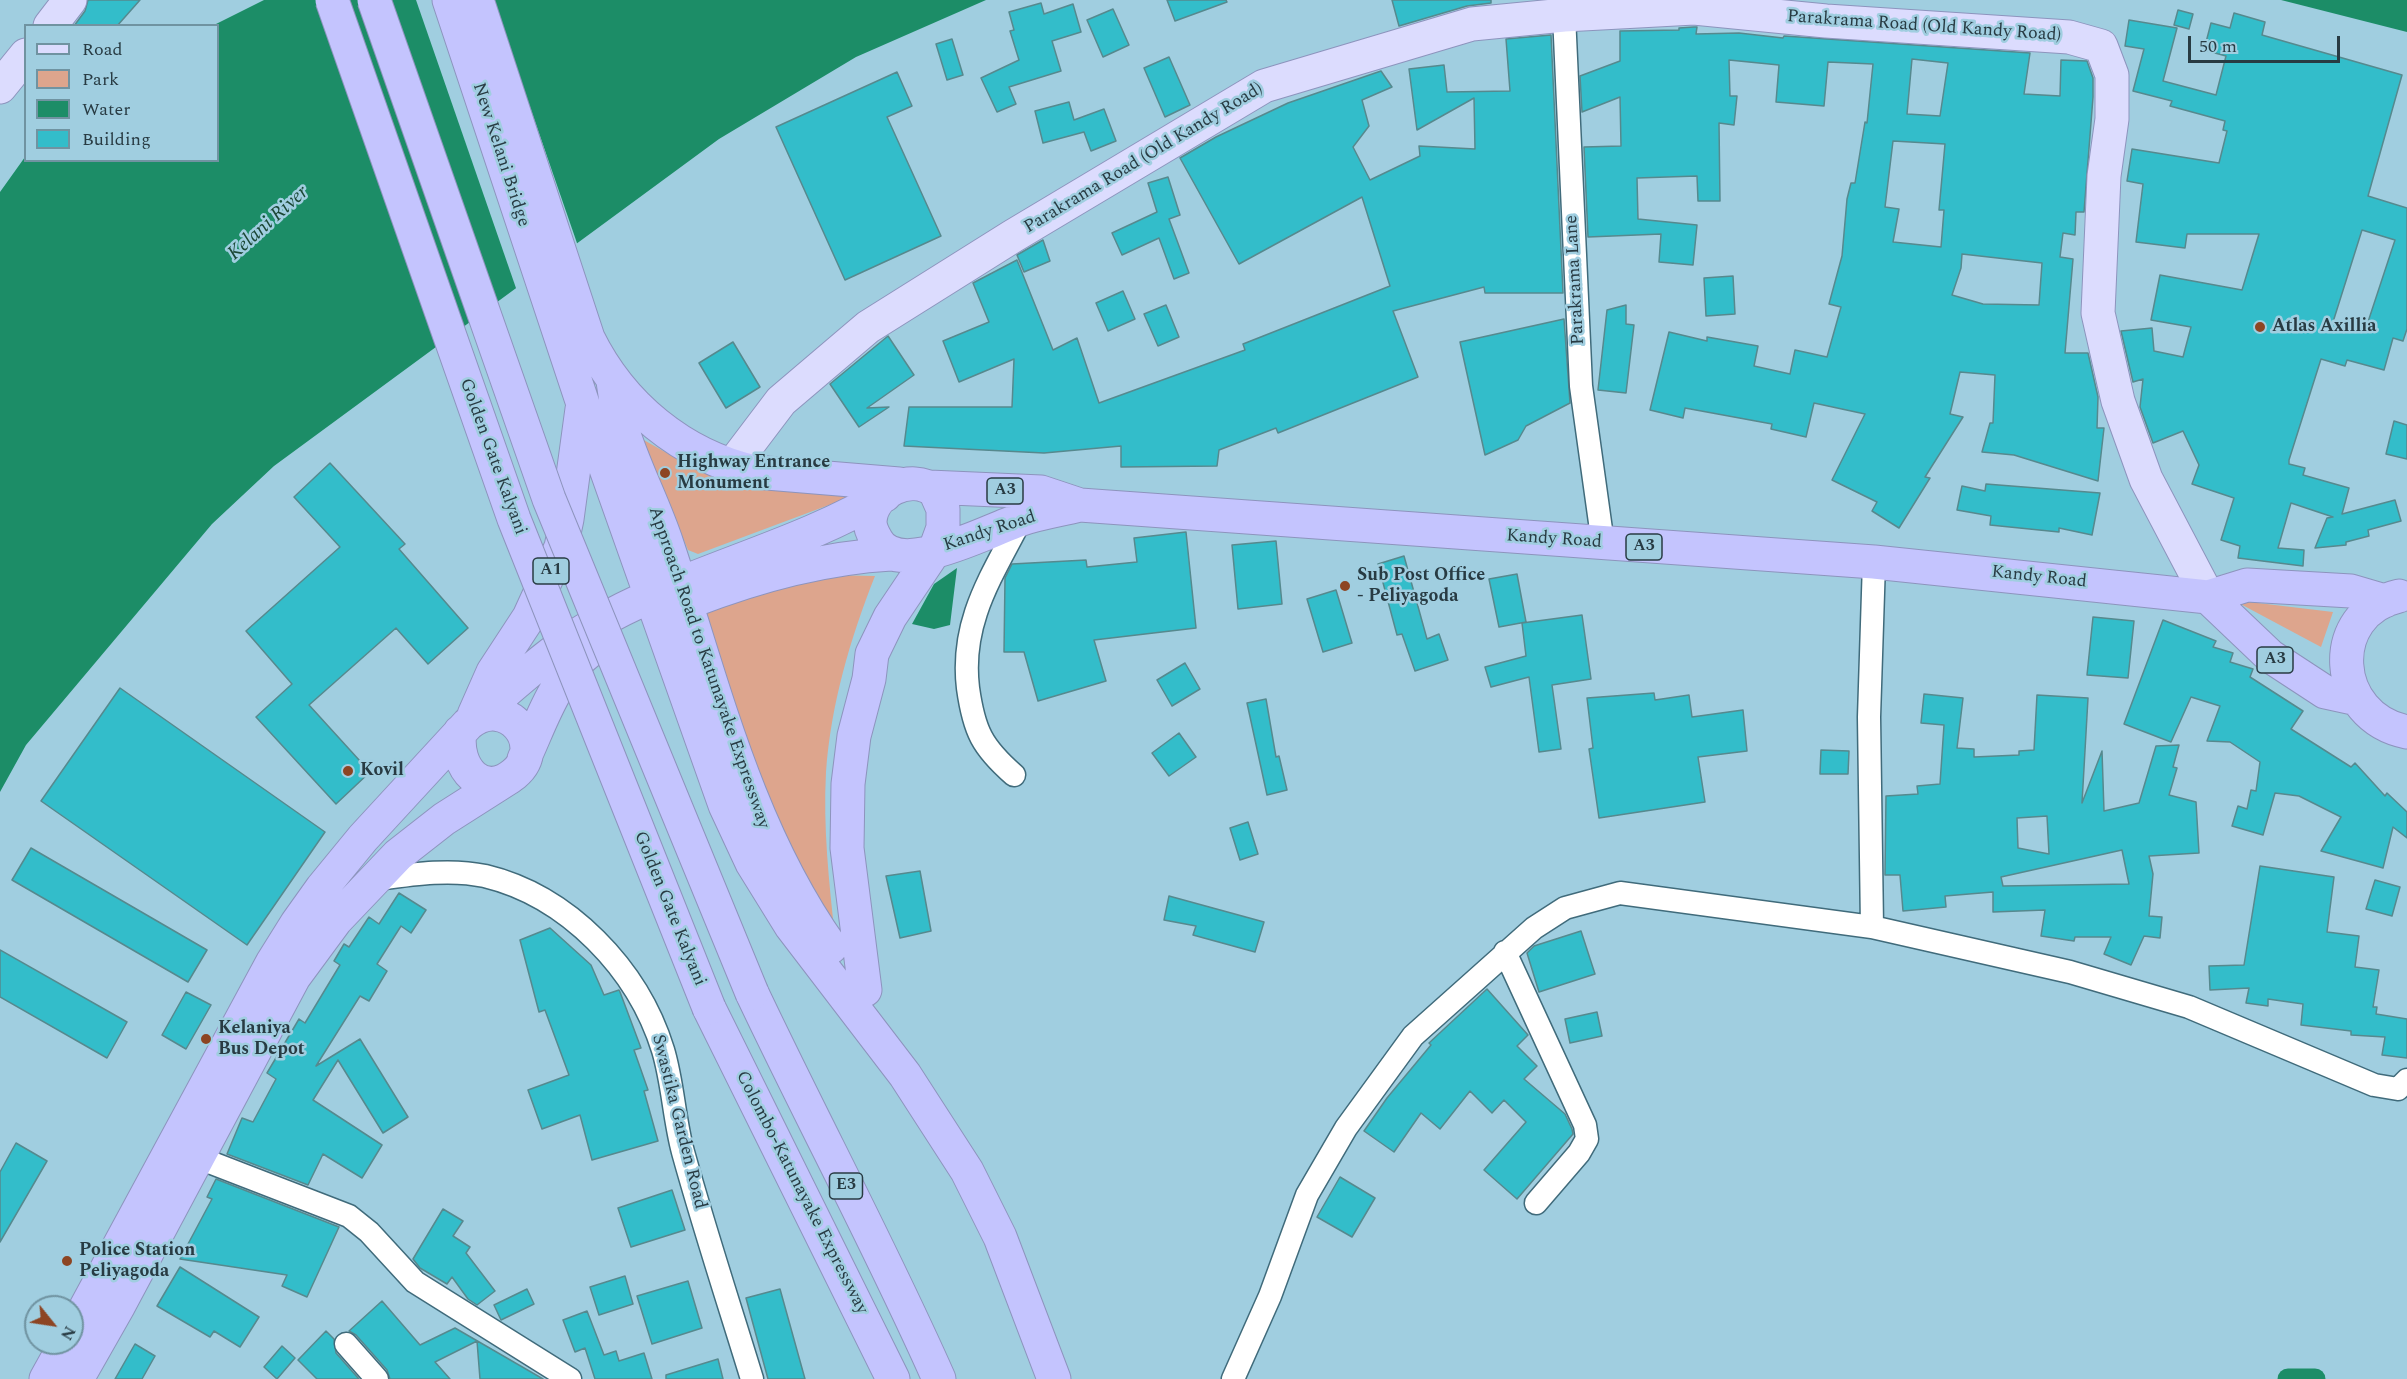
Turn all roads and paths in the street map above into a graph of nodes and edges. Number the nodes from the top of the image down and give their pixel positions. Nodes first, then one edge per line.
1 (70, 0) edge
2 (332, 0) edge
3 (374, 0) edge
4 (449, 0) edge
5 (477, 0) edge
6 (1564, 15) junction
7 (52, 24) edge
8 (24, 57) edge
9 (0, 87) edge
10 (564, 306) junction
11 (613, 381) junction
12 (583, 404) junction
13 (731, 467) junction
14 (904, 489) junction
15 (1080, 506) junction
16 (1021, 519) junction
17 (1603, 544) junction
18 (935, 549) junction
19 (891, 554) junction
20 (1874, 562) junction
21 (2208, 597) junction
22 (2396, 598) edge
23 (2357, 699) junction
24 (466, 726) junction
25 (2405, 734) edge
26 (517, 769) junction
27 (1014, 775) dead end
28 (371, 880) junction
29 (1872, 927) junction
30 (1505, 952) junction
31 (865, 990) junction
32 (709, 1008) joint
33 (2407, 1080) edge
34 (199, 1158) junction
35 (1536, 1203) dead end
36 (84, 1312) edge
37 (346, 1344) dead end
38 (59, 1355) edge
39 (46, 1379) edge
40 (76, 1379) edge
41 (377, 1379) edge
42 (570, 1379) edge
43 (752, 1379) edge
44 (893, 1379) edge
45 (939, 1379) edge
46 (1054, 1379) edge
47 (1077, 1379) edge
48 (1233, 1379) edge

1 - 7 main road
2 - 32 highway, Golden Gate Kalyani, bridge
3 - 45 highway, E3, bridge
4 - 10 highway, New Kelani Bridge / A1
5 - 10 highway, New Kelani Bridge / A1
6 - 13 main road, Parakrama Road (Old Kandy Road)
6 - 17 street, Parakrama Lane
6 - 21 main road, Parakrama Road (Old Kandy Road)
8 - 9 main road
10 - 11 highway, A1
10 - 12 highway, A1
11 - 13 highway, A1
11 - 31 highway, Approach Road to Katunayake Expressway
12 - 24 highway, A1
12 - 46 highway, Approach Road to Katunayake Expressway
13 - 14 highway, A1
14 - 15 highway, Kandy Road / A3
14 - 18 highway
14 - 19 highway
14 - 24 highway
15 - 16 highway, Kandy Road / A3
15 - 17 highway, Kandy Road / A3
16 - 18 highway, Kandy Road / A3
16 - 27 street
17 - 20 highway, Kandy Road / A3
18 - 19 highway
18 - 31 highway
19 - 26 highway
20 - 21 highway, Kandy Road / A3
20 - 29 street
21 - 22 highway, Kandy Road / A3
21 - 23 highway, A3
22 - 23 highway
23 - 25 highway
24 - 26 highway
24 - 26 highway
24 - 36 highway, A1
26 - 28 highway
28 - 34 highway
28 - 43 street, Swastika Garden Road
29 - 30 street
29 - 33 street
30 - 35 street
30 - 48 street
31 - 47 highway, Approach Road to Katunayake Expressway
32 - 44 highway, Colombo-Katunayake Expressway / E3
34 - 40 highway
34 - 42 street
37 - 41 street
38 - 39 highway

